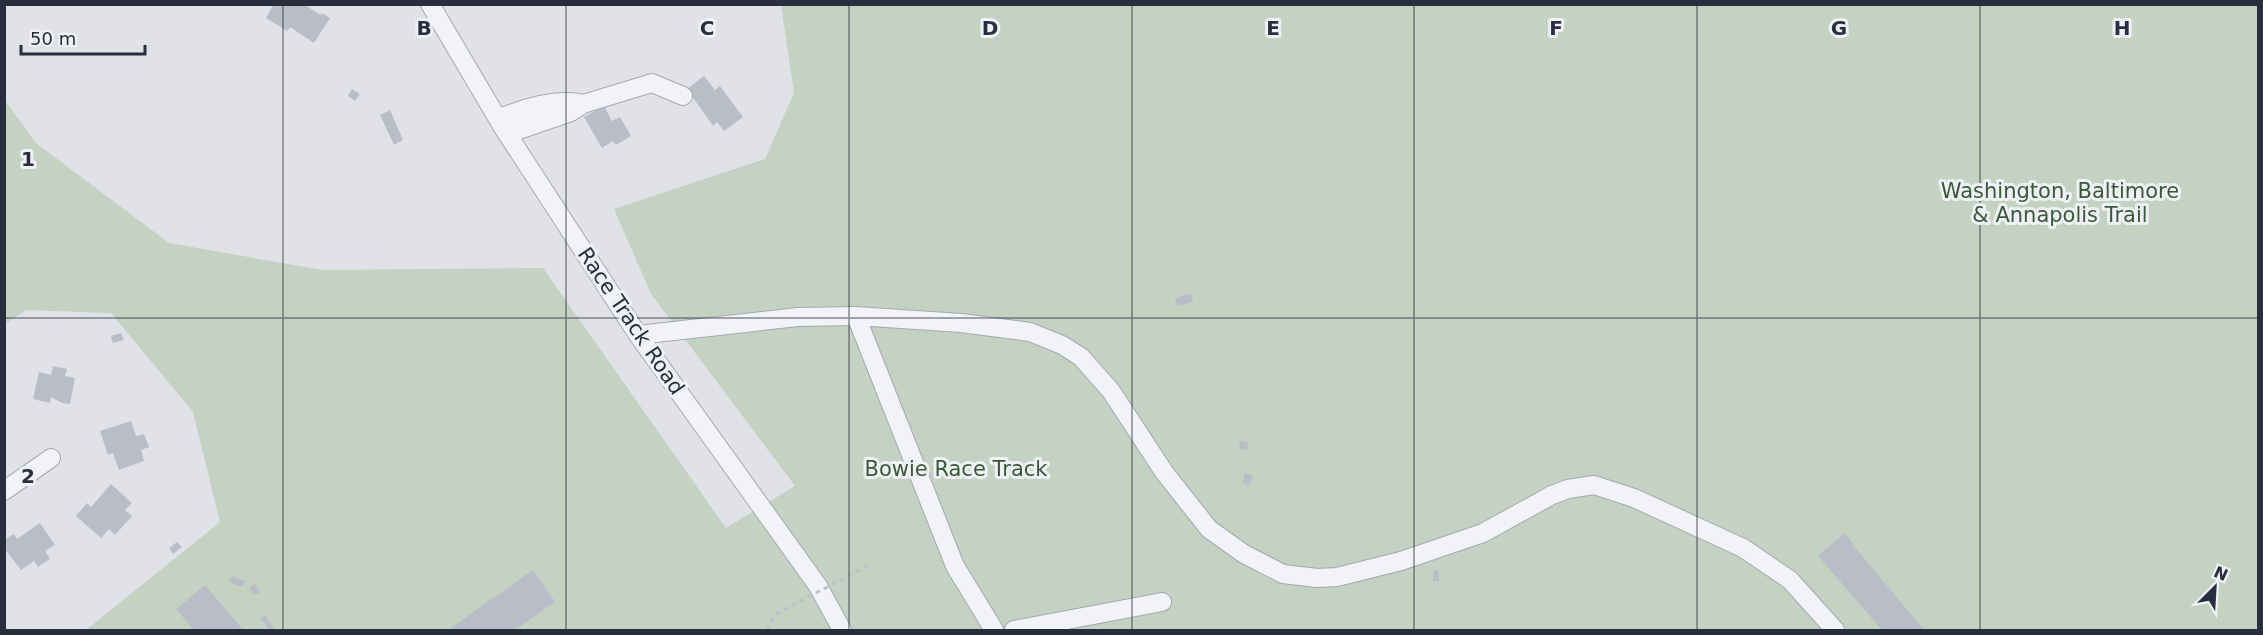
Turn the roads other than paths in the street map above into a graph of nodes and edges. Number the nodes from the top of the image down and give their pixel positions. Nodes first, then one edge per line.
1 (430, 4) edge
2 (683, 96) dead end
3 (503, 126) junction
4 (856, 316) junction
5 (638, 335) junction
6 (51, 458) dead end
7 (4, 490) edge
8 (1162, 602) dead end
9 (842, 630) edge
10 (994, 630) edge
11 (1014, 630) edge
12 (1835, 630) edge

1 - 3 street, Race Track Road
2 - 3 street
3 - 5 street, Race Track Road
4 - 5 street
4 - 10 street
4 - 12 street
5 - 9 street, Race Track Road
6 - 7 street
8 - 11 street

